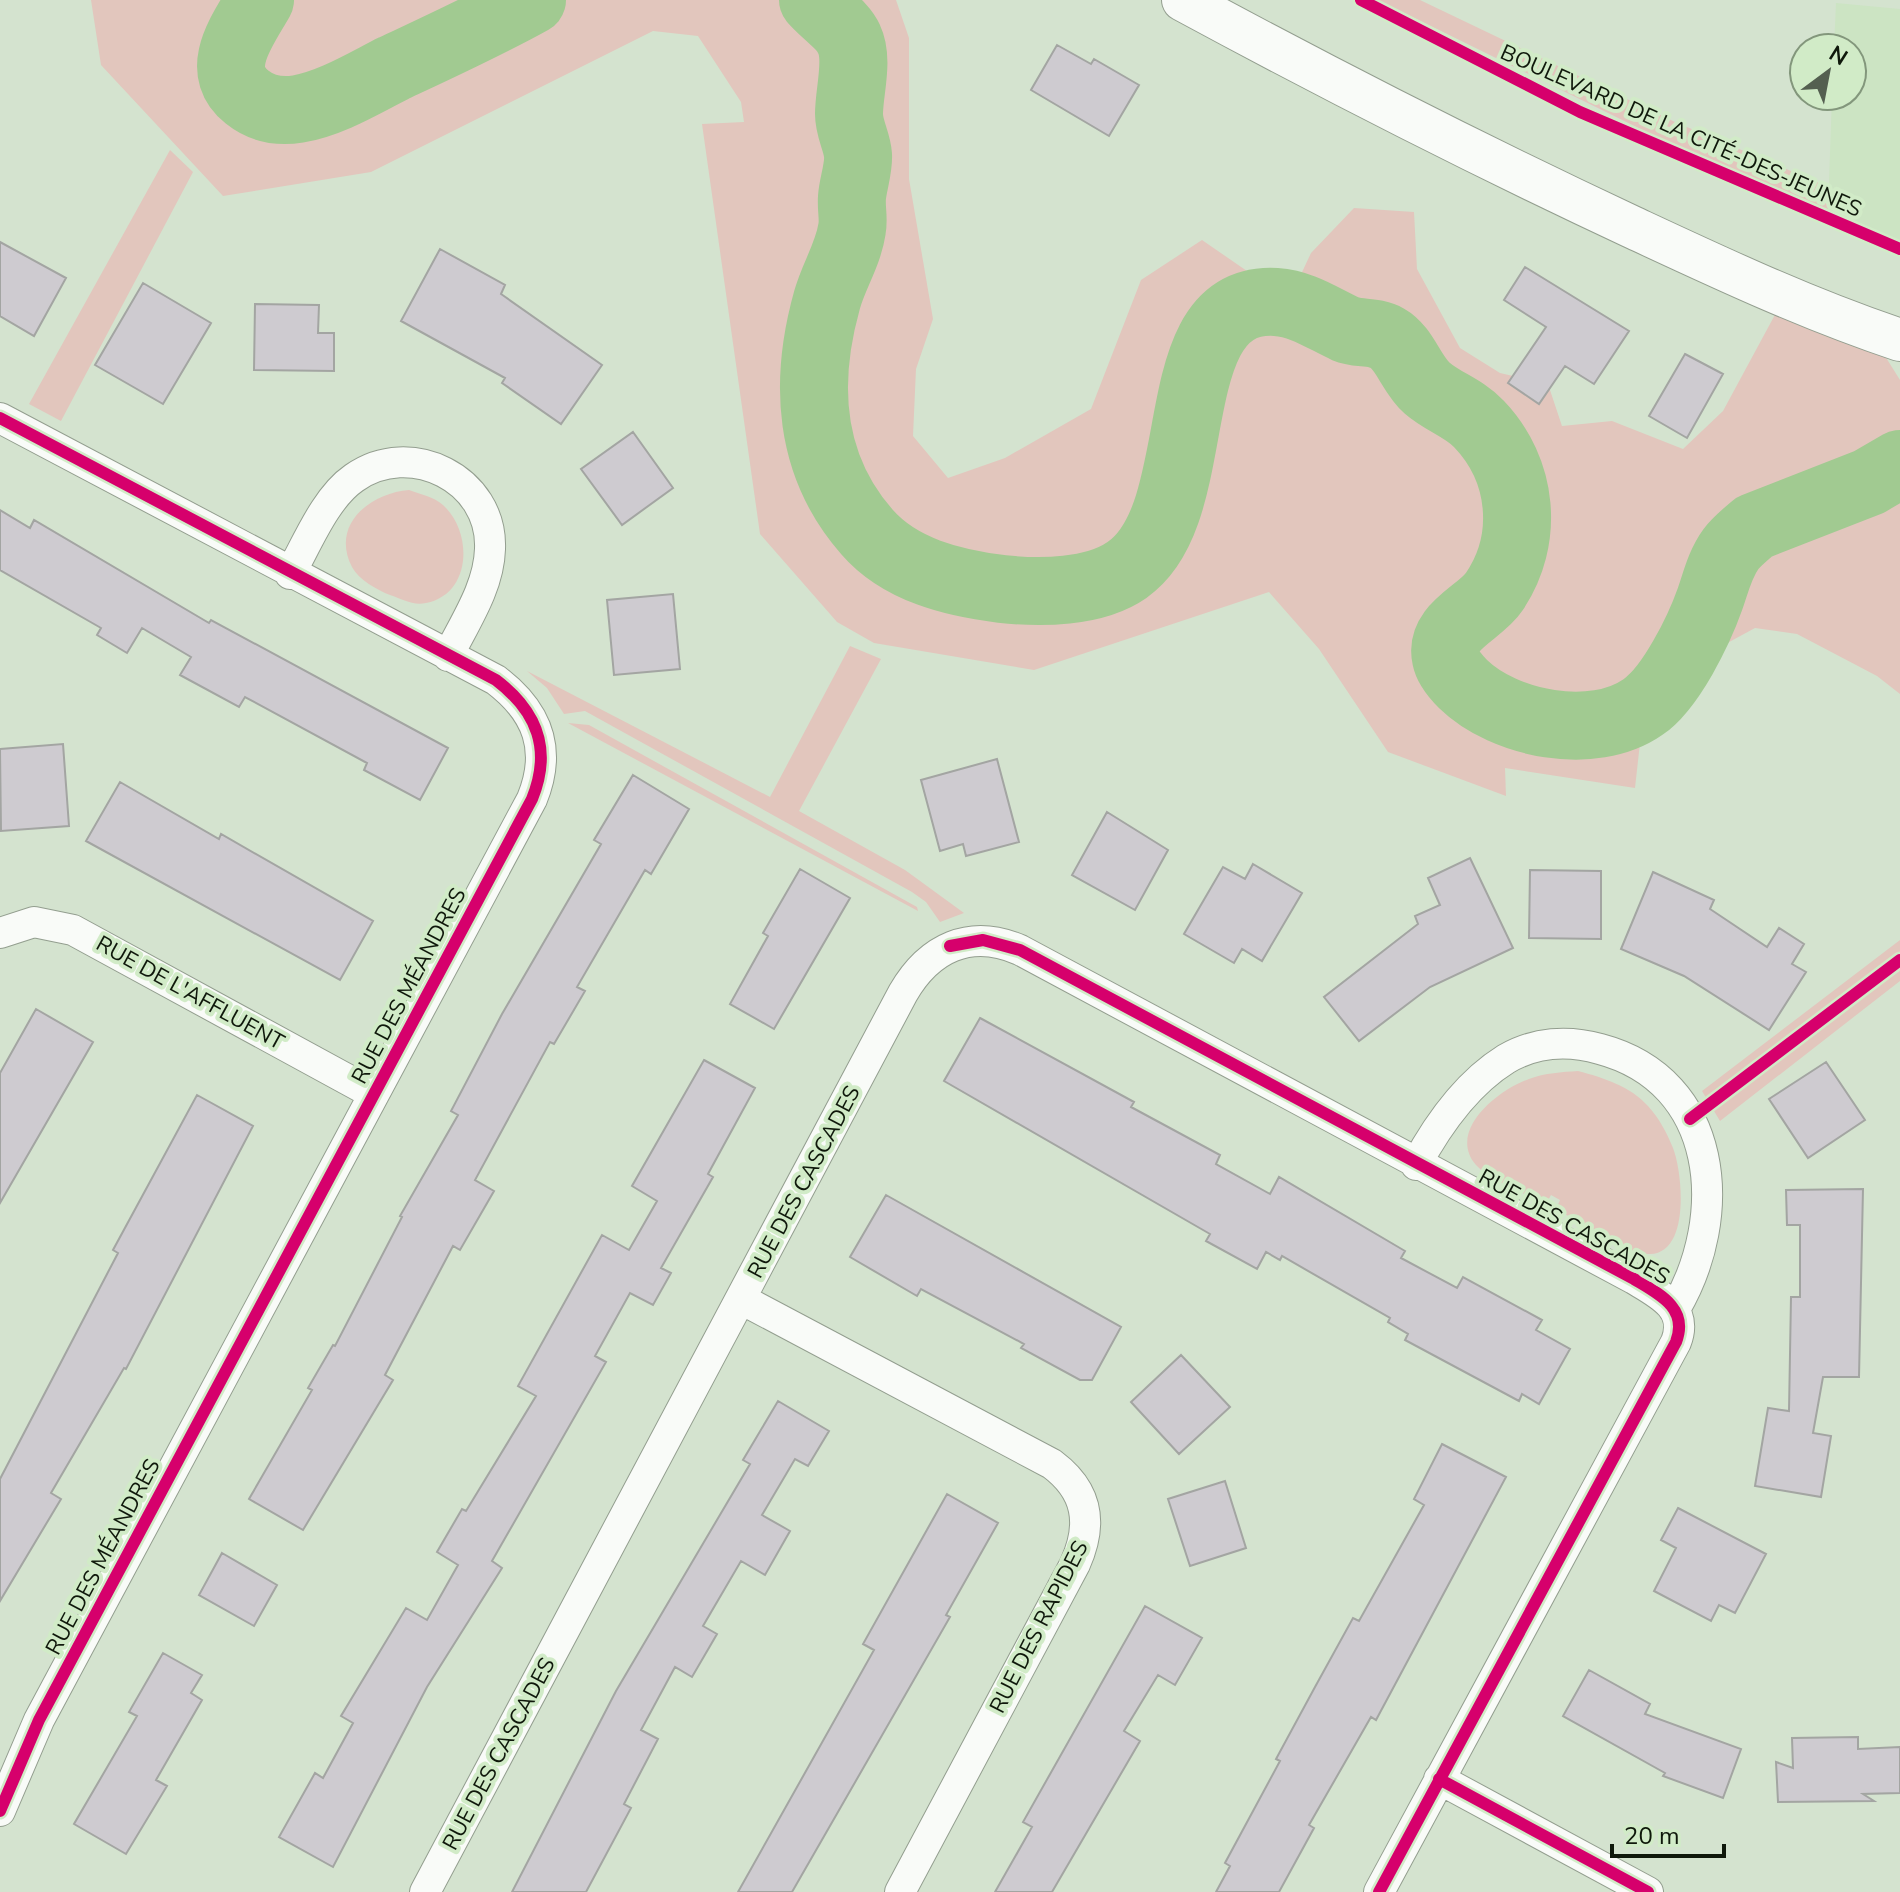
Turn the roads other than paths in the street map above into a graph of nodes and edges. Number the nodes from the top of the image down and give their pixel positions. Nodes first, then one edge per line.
1 (1183, 0) edge
2 (1900, 340) edge
3 (0, 418) edge
4 (290, 574) junction
5 (448, 656) junction
6 (0, 933) edge
7 (374, 1094) junction
8 (1416, 1165) junction
9 (741, 1299) junction
10 (1675, 1309) junction
11 (1439, 1779) junction
12 (0, 1811) edge
13 (425, 1892) edge
14 (900, 1892) edge
15 (1379, 1892) edge
16 (1648, 1892) edge

1 - 2 main road
3 - 4 street, RUE DES MÉANDRES
4 - 5 street, RUE DES MÉANDRES
4 - 5 street
5 - 7 street, RUE DES MÉANDRES
6 - 7 street, RUE DE L'AFFLUENT
7 - 12 street, RUE DES MÉANDRES
8 - 9 street, RUE DES CASCADES
8 - 10 street, RUE DES CASCADES
8 - 10 street, RUE DES CASCADES
9 - 13 street, RUE DES CASCADES
9 - 14 street, RUE DES RAPIDES
10 - 11 street, RUE DES CASCADES
11 - 15 street, RUE DES CASCADES
11 - 16 street

